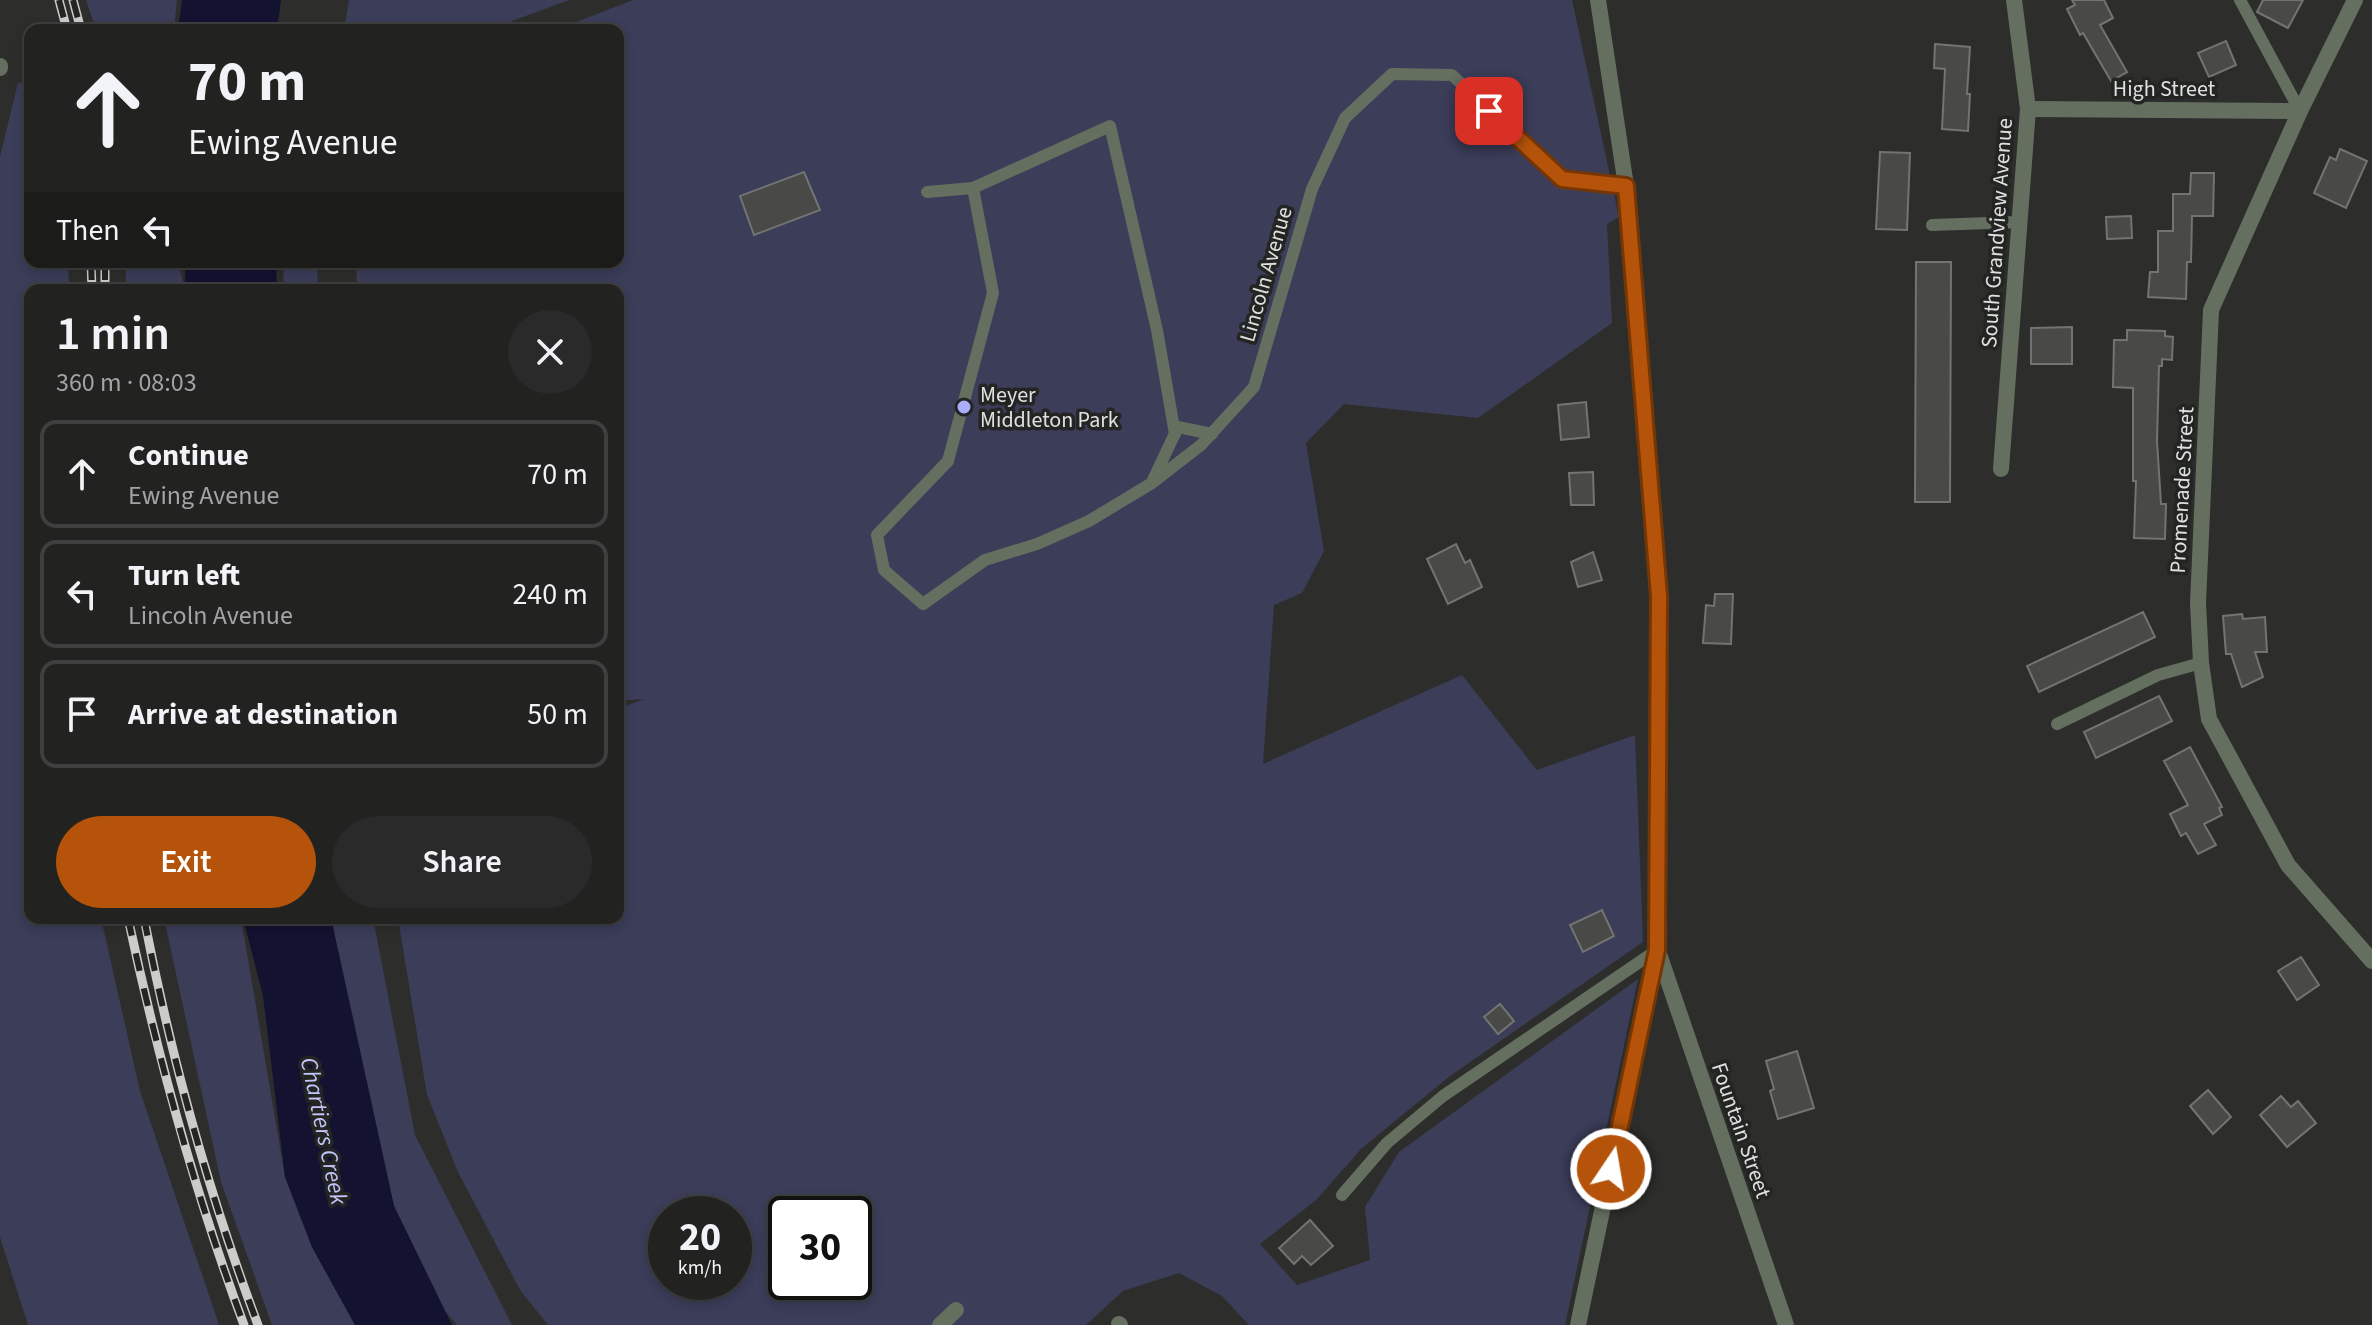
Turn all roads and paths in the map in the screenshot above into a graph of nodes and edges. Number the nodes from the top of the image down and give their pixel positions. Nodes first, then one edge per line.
1 (1598, 0) edge
2 (2014, 0) edge
3 (2240, 0) edge
4 (2355, 0) edge
5 (2028, 109) junction
6 (2300, 111) junction
7 (1626, 186) junction
8 (973, 188) junction
9 (927, 192) dead end
10 (2019, 222) junction
11 (1932, 225) dead end
12 (1175, 434) junction
13 (1212, 434) junction
14 (2001, 469) dead end
15 (1152, 483) junction
16 (2201, 663) junction
17 (2057, 724) dead end
18 (1657, 950) junction
19 (2372, 961) edge
20 (1342, 1195) dead end
21 (956, 1310) dead end
22 (940, 1325) edge
23 (1578, 1325) edge
24 (1786, 1325) edge

1 - 7 street
2 - 5 street, South Grandview Avenue
3 - 6 lane
4 - 6 street, Promenade Street
5 - 6 street, High Street
5 - 10 street, South Grandview Avenue
6 - 16 street, Promenade Street
7 - 13 lane, Lincoln Avenue
7 - 18 street
8 - 9 lane
8 - 12 lane
8 - 15 lane, Lincoln Avenue
10 - 11 lane
10 - 14 street, South Grandview Avenue
12 - 13 lane
12 - 15 lane
13 - 15 lane, Lincoln Avenue
16 - 17 lane
16 - 19 street, Promenade Street
18 - 20 lane
18 - 23 street
18 - 24 street, Fountain Street
21 - 22 street

